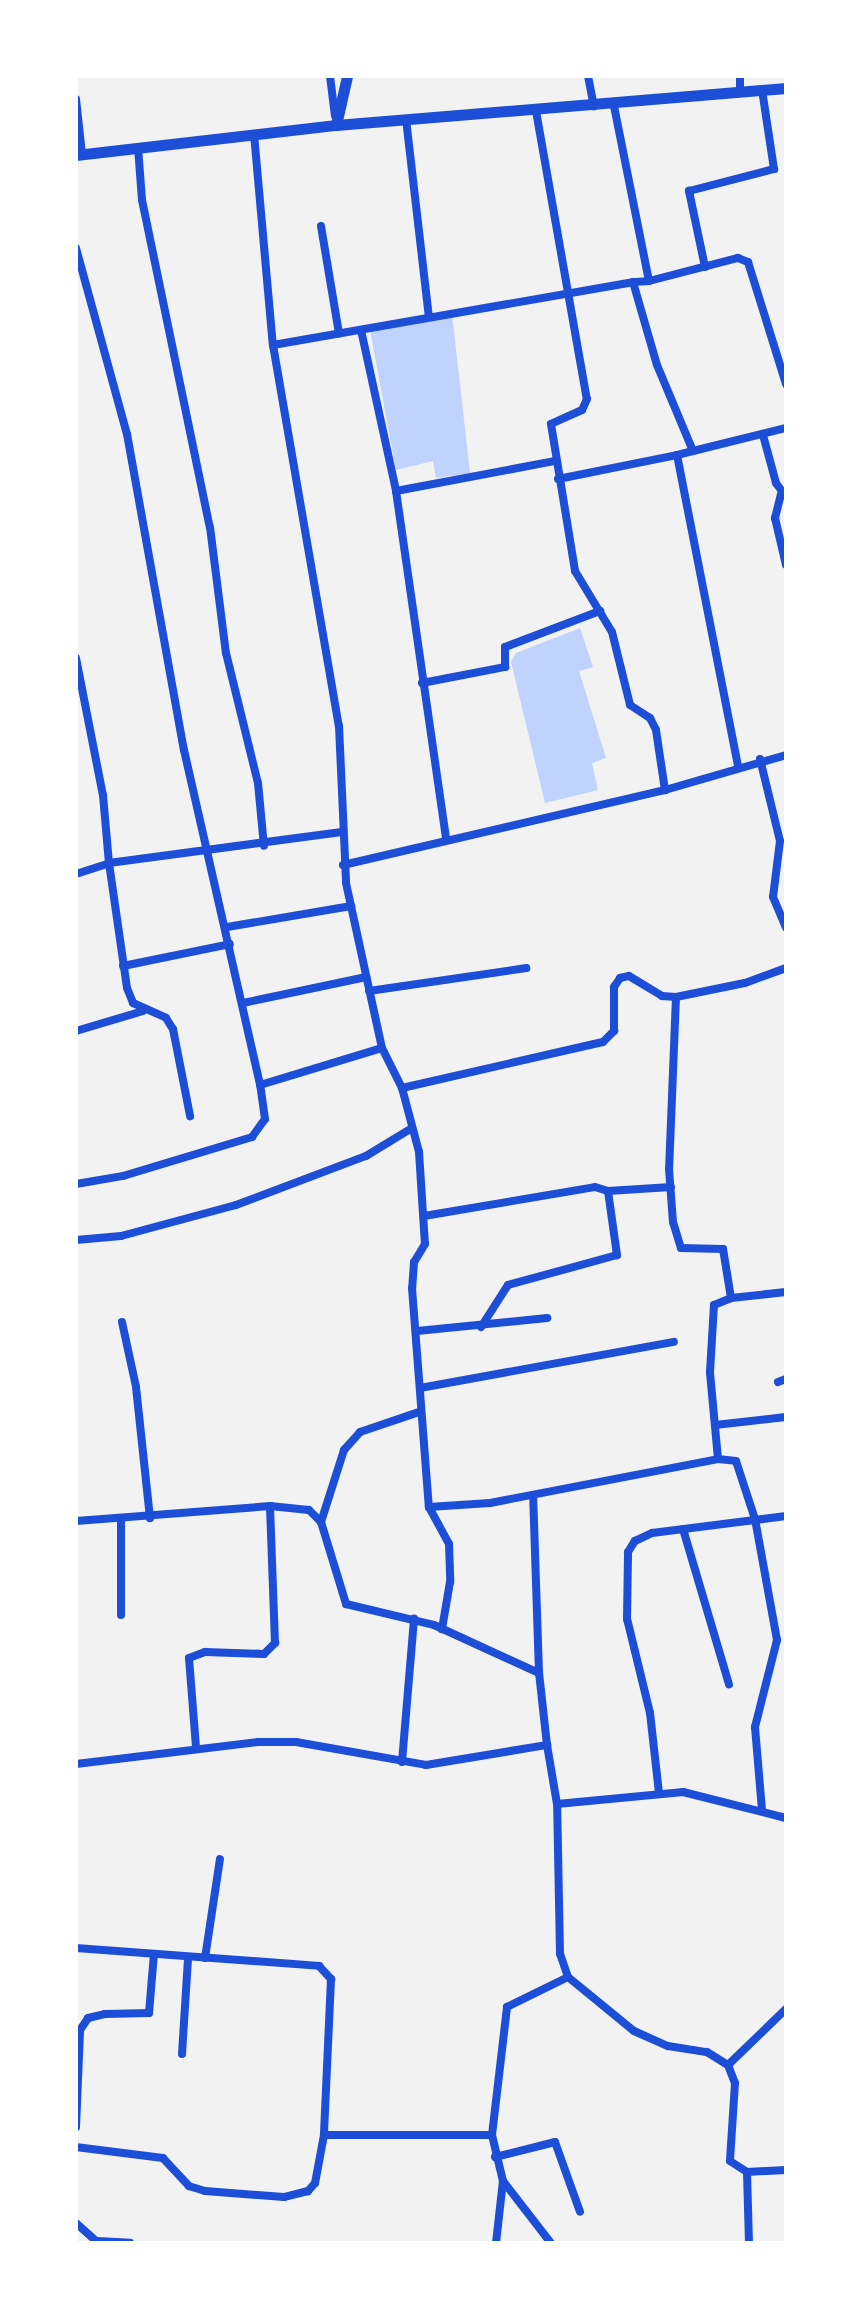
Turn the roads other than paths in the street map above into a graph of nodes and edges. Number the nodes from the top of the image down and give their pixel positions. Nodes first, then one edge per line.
1 (330, 76) edge
2 (347, 76) edge
3 (588, 76) edge
4 (740, 76) edge
5 (786, 88) edge
6 (762, 90) junction
7 (740, 91) junction
8 (76, 99) edge
9 (614, 106) junction
10 (595, 107) junction
11 (536, 111) junction
12 (406, 119) junction
13 (336, 125) junction
14 (254, 134) junction
15 (138, 147) junction
16 (79, 154) edge
17 (321, 226) dead end
18 (76, 248) edge
19 (78, 265) edge
20 (705, 267) junction
21 (649, 281) junction
22 (633, 282) junction
23 (87, 285) junction
24 (76, 288) edge
25 (567, 290) junction
26 (429, 317) junction
27 (361, 330) junction
28 (339, 334) junction
29 (273, 345) junction
30 (786, 384) edge
31 (786, 428) edge
32 (763, 435) junction
33 (693, 451) junction
34 (677, 455) junction
35 (555, 461) junction
36 (558, 479) junction
37 (396, 491) junction
38 (783, 496) edge
39 (786, 565) edge
40 (600, 611) junction
41 (76, 658) edge
42 (422, 683) junction
43 (86, 710) junction
44 (76, 711) edge
45 (786, 755) edge
46 (760, 759) junction
47 (738, 765) junction
48 (665, 790) junction
49 (342, 832) junction
50 (446, 840) junction
51 (264, 846) junction
52 (210, 850) junction
53 (109, 863) junction
54 (343, 865) junction
55 (76, 874) edge
56 (351, 906) junction
57 (227, 927) junction
58 (786, 927) edge
59 (230, 944) junction
60 (123, 966) junction
61 (526, 968) dead end
62 (786, 968) edge
63 (366, 977) junction
64 (369, 991) junction
65 (676, 997) junction
66 (243, 1003) junction
67 (143, 1011) junction
68 (76, 1031) edge
69 (382, 1048) junction
70 (260, 1085) junction
71 (402, 1088) junction
72 (190, 1116) dead end
73 (412, 1128) junction
74 (76, 1184) edge
75 (671, 1187) junction
76 (608, 1191) junction
77 (424, 1216) junction
78 (76, 1240) edge
79 (786, 1292) edge
80 (731, 1298) junction
81 (547, 1318) dead end
82 (122, 1322) dead end
83 (481, 1327) junction
84 (417, 1331) junction
85 (674, 1342) dead end
86 (420, 1388) junction
87 (419, 1412) junction
88 (786, 1417) edge
89 (715, 1425) junction
90 (718, 1459) junction
91 (533, 1495) junction
92 (270, 1506) junction
93 (429, 1507) junction
94 (786, 1516) edge
95 (150, 1518) junction
96 (755, 1519) junction
97 (121, 1520) junction
98 (76, 1521) edge
99 (321, 1522) junction
100 (683, 1529) junction
101 (121, 1615) dead end
102 (414, 1619) junction
103 (442, 1629) junction
104 (539, 1673) junction
105 (729, 1684) dead end
106 (547, 1745) junction
107 (196, 1747) junction
108 (402, 1762) junction
109 (76, 1764) edge
110 (659, 1793) junction
111 (557, 1804) junction
112 (762, 1811) junction
113 (786, 1818) edge
114 (220, 1859) dead end
115 (76, 1948) edge
116 (154, 1954) junction
117 (205, 1958) junction
118 (188, 1959) junction
119 (568, 1977) junction
120 (786, 2009) edge
121 (182, 2054) dead end
122 (728, 2065) junction
123 (77, 2074) edge
124 (76, 2127) edge
125 (324, 2135) junction
126 (492, 2135) junction
127 (76, 2147) edge
128 (495, 2157) junction
129 (786, 2170) edge
130 (747, 2172) junction
131 (503, 2181) junction
132 (580, 2212) dead end
133 (76, 2223) edge
134 (97, 2242) edge
135 (130, 2243) edge
136 (496, 2243) edge
137 (551, 2243) edge
138 (749, 2243) edge

1 - 13 street
2 - 13 street
3 - 10 street
4 - 7 street
5 - 6 street
6 - 7 street
6 - 20 street
7 - 9 street
8 - 16 street
9 - 10 street
9 - 21 street
10 - 11 street
11 - 12 street
11 - 25 street
12 - 13 street
12 - 26 street
13 - 14 street
14 - 15 street
14 - 29 street
15 - 16 street
15 - 51 street
17 - 28 street
18 - 19 street
19 - 23 street
20 - 21 street
20 - 30 street
21 - 22 street
22 - 25 street
22 - 33 street
23 - 24 street
23 - 52 street
25 - 26 street
25 - 35 street
26 - 27 street
27 - 28 street
27 - 37 street
28 - 29 street
29 - 49 street
31 - 32 street
32 - 33 street
32 - 38 street
33 - 34 street
34 - 36 street
34 - 47 street
35 - 36 street
35 - 37 street
36 - 40 street
37 - 42 street
38 - 39 street
40 - 42 street
40 - 48 street
41 - 43 street
42 - 50 street
43 - 44 street
43 - 53 street
45 - 46 street
46 - 47 street
46 - 58 street
47 - 48 street
48 - 50 street
49 - 51 street
49 - 54 street
50 - 54 street
51 - 52 street
52 - 53 street
52 - 57 street
53 - 55 street
53 - 60 street
54 - 56 street
56 - 57 street
56 - 63 street
57 - 59 street
59 - 60 street
59 - 66 street
60 - 67 street
61 - 64 street
62 - 65 street
63 - 64 street
63 - 66 street
64 - 69 street
65 - 71 street
65 - 75 street
66 - 70 street
67 - 68 street
67 - 72 street
69 - 70 street
69 - 71 street
70 - 74 street
71 - 73 street
73 - 77 street
73 - 78 street
75 - 76 street
75 - 80 street
76 - 77 street
76 - 83 street
77 - 84 street
79 - 80 street
80 - 89 street
81 - 83 street
82 - 95 street
83 - 84 street
84 - 86 street
85 - 86 street
86 - 87 street
87 - 93 street
87 - 99 street
88 - 89 street
89 - 90 street
90 - 91 street
90 - 96 street
91 - 93 street
91 - 104 street
92 - 95 street
92 - 99 street
92 - 107 street
93 - 103 street
94 - 96 street
95 - 97 street
96 - 100 street
96 - 112 street
97 - 98 street
97 - 101 street
99 - 102 street
100 - 105 street
100 - 110 street
102 - 103 street
102 - 108 street
103 - 104 street
104 - 106 street
106 - 108 street
106 - 111 street
107 - 108 street
107 - 109 street
110 - 111 street
110 - 112 street
111 - 119 street
112 - 113 street
114 - 117 street
115 - 116 street
116 - 118 street
116 - 123 street
117 - 118 street
117 - 125 street
118 - 121 street
119 - 122 street
119 - 126 street
120 - 122 street
122 - 130 street
123 - 124 street
125 - 126 street
125 - 127 street
126 - 128 street
128 - 131 street
128 - 132 street
129 - 130 street
130 - 138 street
131 - 136 street
131 - 137 street
133 - 134 street
134 - 135 street

